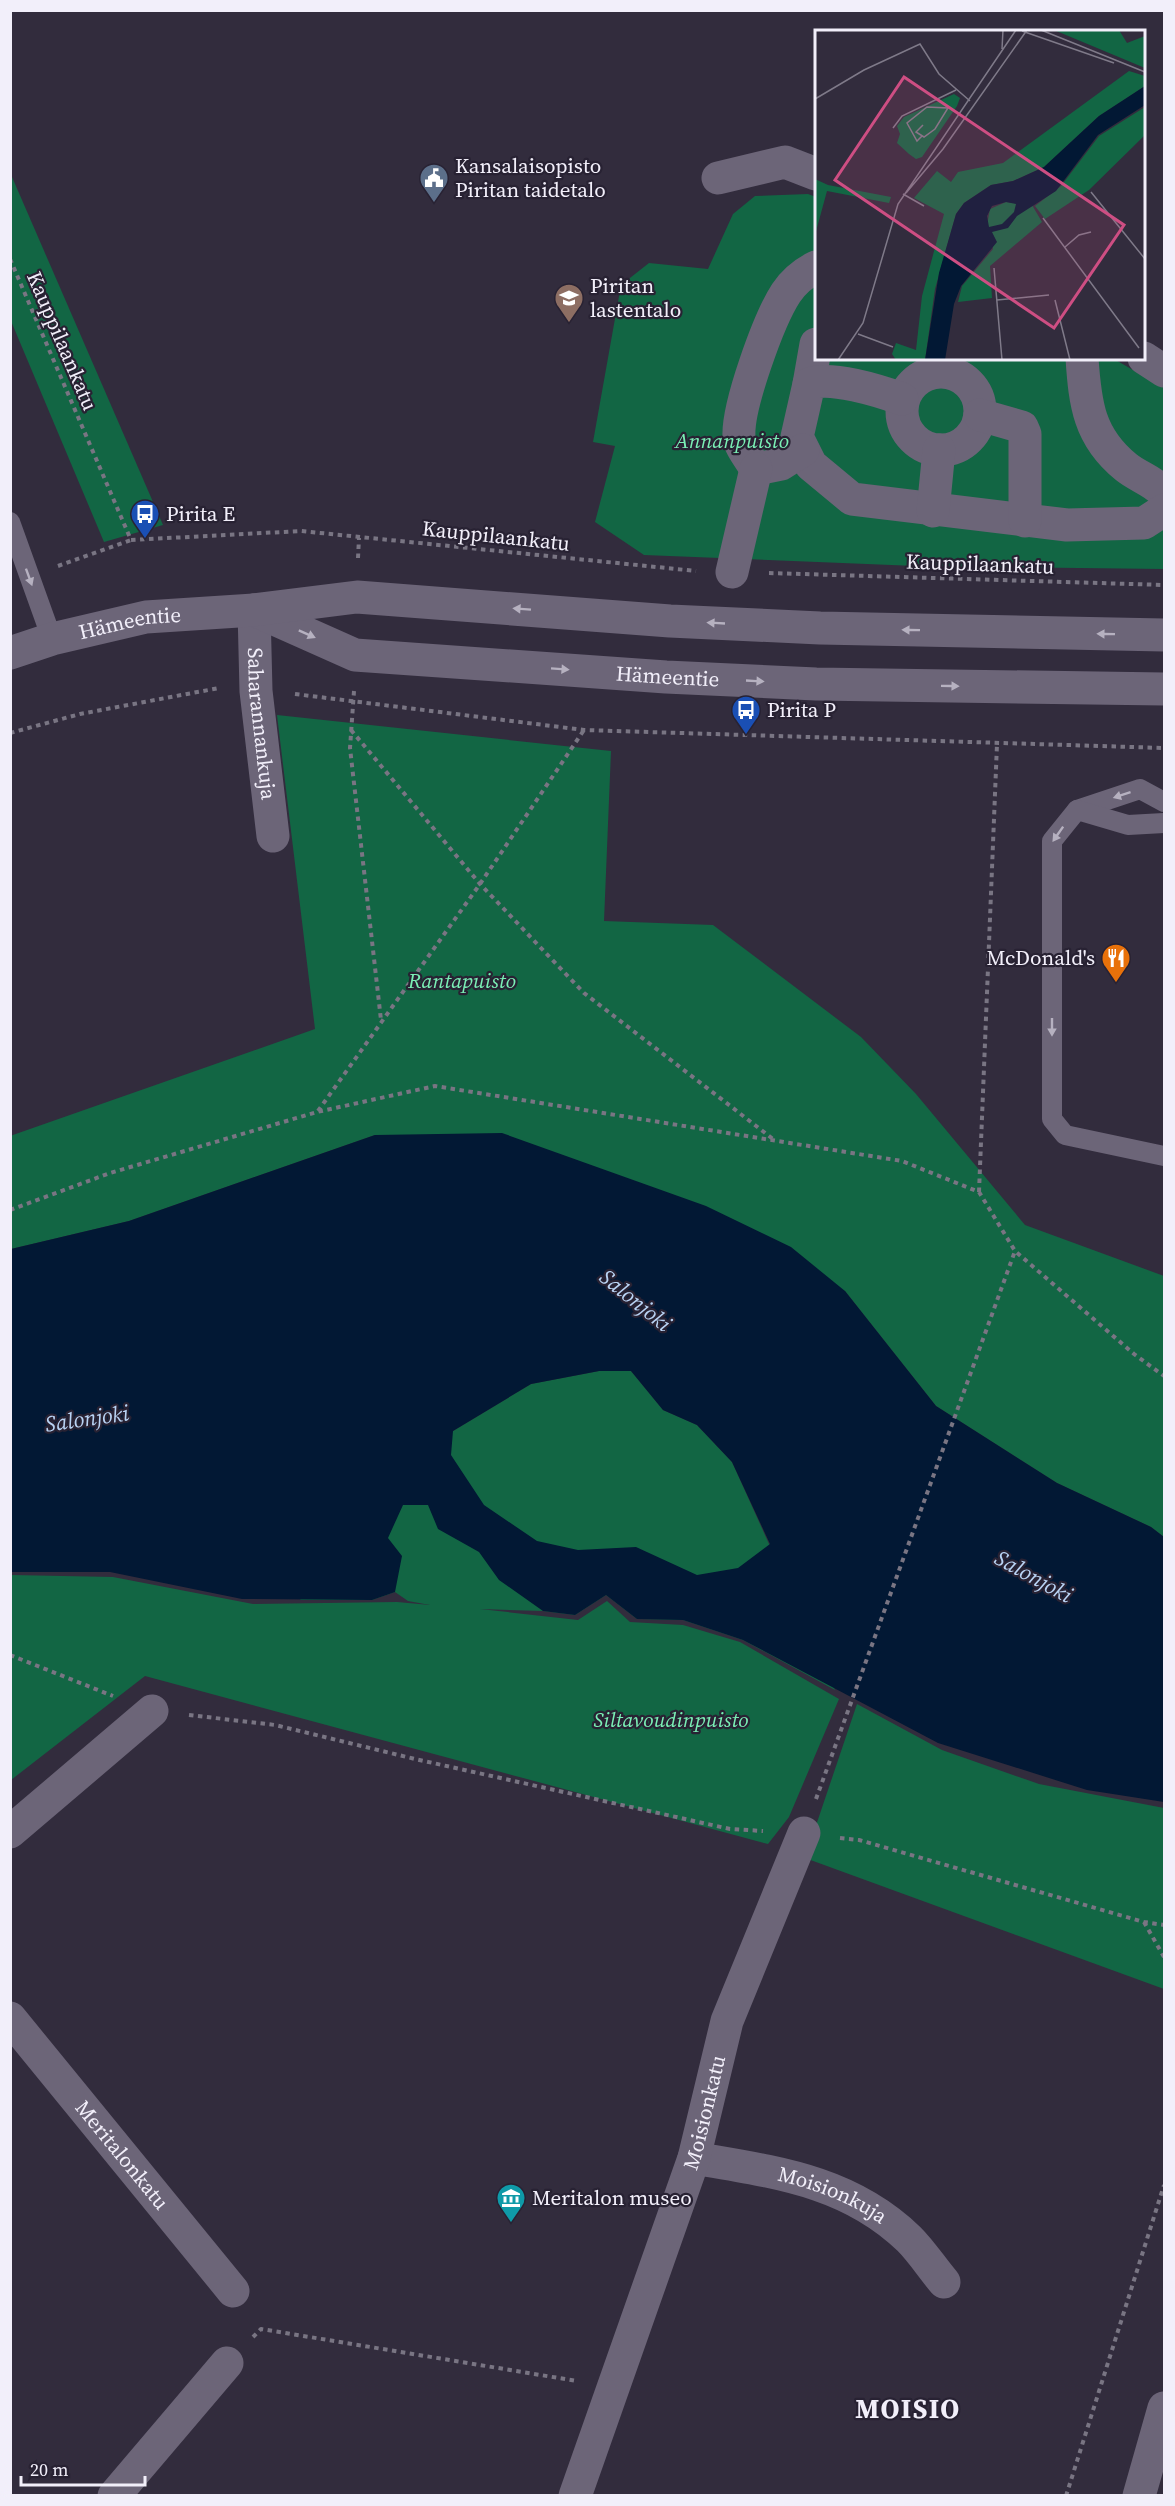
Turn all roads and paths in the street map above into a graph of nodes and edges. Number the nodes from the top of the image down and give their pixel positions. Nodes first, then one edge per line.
1 (815, 174) edge
2 (718, 178) dead end
3 (10, 259) edge
4 (815, 268) edge
5 (815, 349) edge
6 (1145, 359) edge
7 (1082, 360) edge
8 (1164, 370) edge
9 (808, 384) junction
10 (902, 399) junction
11 (980, 415) junction
12 (803, 450) junction
13 (939, 450) junction
14 (756, 469) junction
15 (1164, 493) edge
16 (1164, 510) edge
17 (933, 511) junction
18 (1025, 521) junction
19 (10, 522) edge
20 (131, 540) junction
21 (732, 572) junction
22 (28, 576) junction
23 (1164, 585) edge
24 (254, 610) junction
25 (1164, 635) edge
26 (52, 639) junction
27 (10, 653) edge
28 (224, 687) dead end
29 (1164, 689) edge
30 (288, 693) dead end
31 (353, 700) junction
32 (351, 730) junction
33 (584, 730) junction
34 (10, 733) edge
35 (997, 744) junction
36 (1164, 748) edge
37 (1164, 802) edge
38 (1077, 810) junction
39 (1164, 823) edge
40 (273, 836) dead end
41 (480, 884) junction
42 (381, 1020) junction
43 (317, 1112) junction
44 (774, 1140) junction
45 (1164, 1156) edge
46 (979, 1192) junction
47 (10, 1210) edge
48 (1015, 1251) junction
49 (1164, 1376) edge
50 (10, 1655) edge
51 (152, 1711) junction
52 (846, 1721) dead end
53 (730, 1828) dead end
54 (10, 1832) edge
55 (804, 1833) joint
56 (1144, 1922) junction
57 (1164, 1925) edge
58 (1164, 1957) edge
59 (10, 2018) edge
60 (694, 2158) junction
61 (1164, 2185) edge
62 (944, 2282) dead end
63 (233, 2291) dead end
64 (227, 2363) joint
65 (614, 2387) junction
66 (1164, 2408) edge
67 (114, 2496) edge
68 (575, 2496) edge
69 (1066, 2496) edge
70 (1139, 2496) edge

1 - 2 street
3 - 20 path, Kauppilaankatu
4 - 14 street
5 - 9 street
6 - 8 street
7 - 15 street
9 - 10 street
9 - 12 street
10 - 11 street
10 - 13 street
11 - 13 street
11 - 18 street
12 - 14 street
12 - 17 street
13 - 17 street
14 - 21 street
16 - 18 street
17 - 18 street
19 - 22 lane
20 - 21 path, Kauppilaankatu
20 - 22 path
21 - 23 path, Kauppilaankatu
22 -> 26 lane
25 -> 24 street, Hämeentie
24 - 26 street, Hämeentie
24 -> 29 street, Hämeentie
24 - 40 street, Saharannankuja
26 - 27 street, Hämeentie
28 - 34 path
30 - 31 path
31 - 32 path
31 - 33 path
32 - 41 path
32 - 42 path
33 - 35 path
33 - 41 path
35 - 36 path
35 - 46 path
37 -> 38 lane
38 - 39 lane
38 -> 45 lane
41 - 42 path
41 - 44 path
42 - 43 path
43 - 44 path
43 - 47 path
44 - 46 path
46 - 48 path
48 - 49 path
48 - 52 path
50 - 51 path
51 - 53 path
51 - 54 street
55 - 56 path
55 - 60 street, Moisionkatu
56 - 57 path
56 - 58 path
59 - 63 street, Meritalonkatu
60 - 62 street, Moisionkuja
60 - 65 street, Moisionkatu
61 - 69 path
64 - 65 path
64 - 67 street
65 - 68 street, Moisionkatu
66 - 70 street

